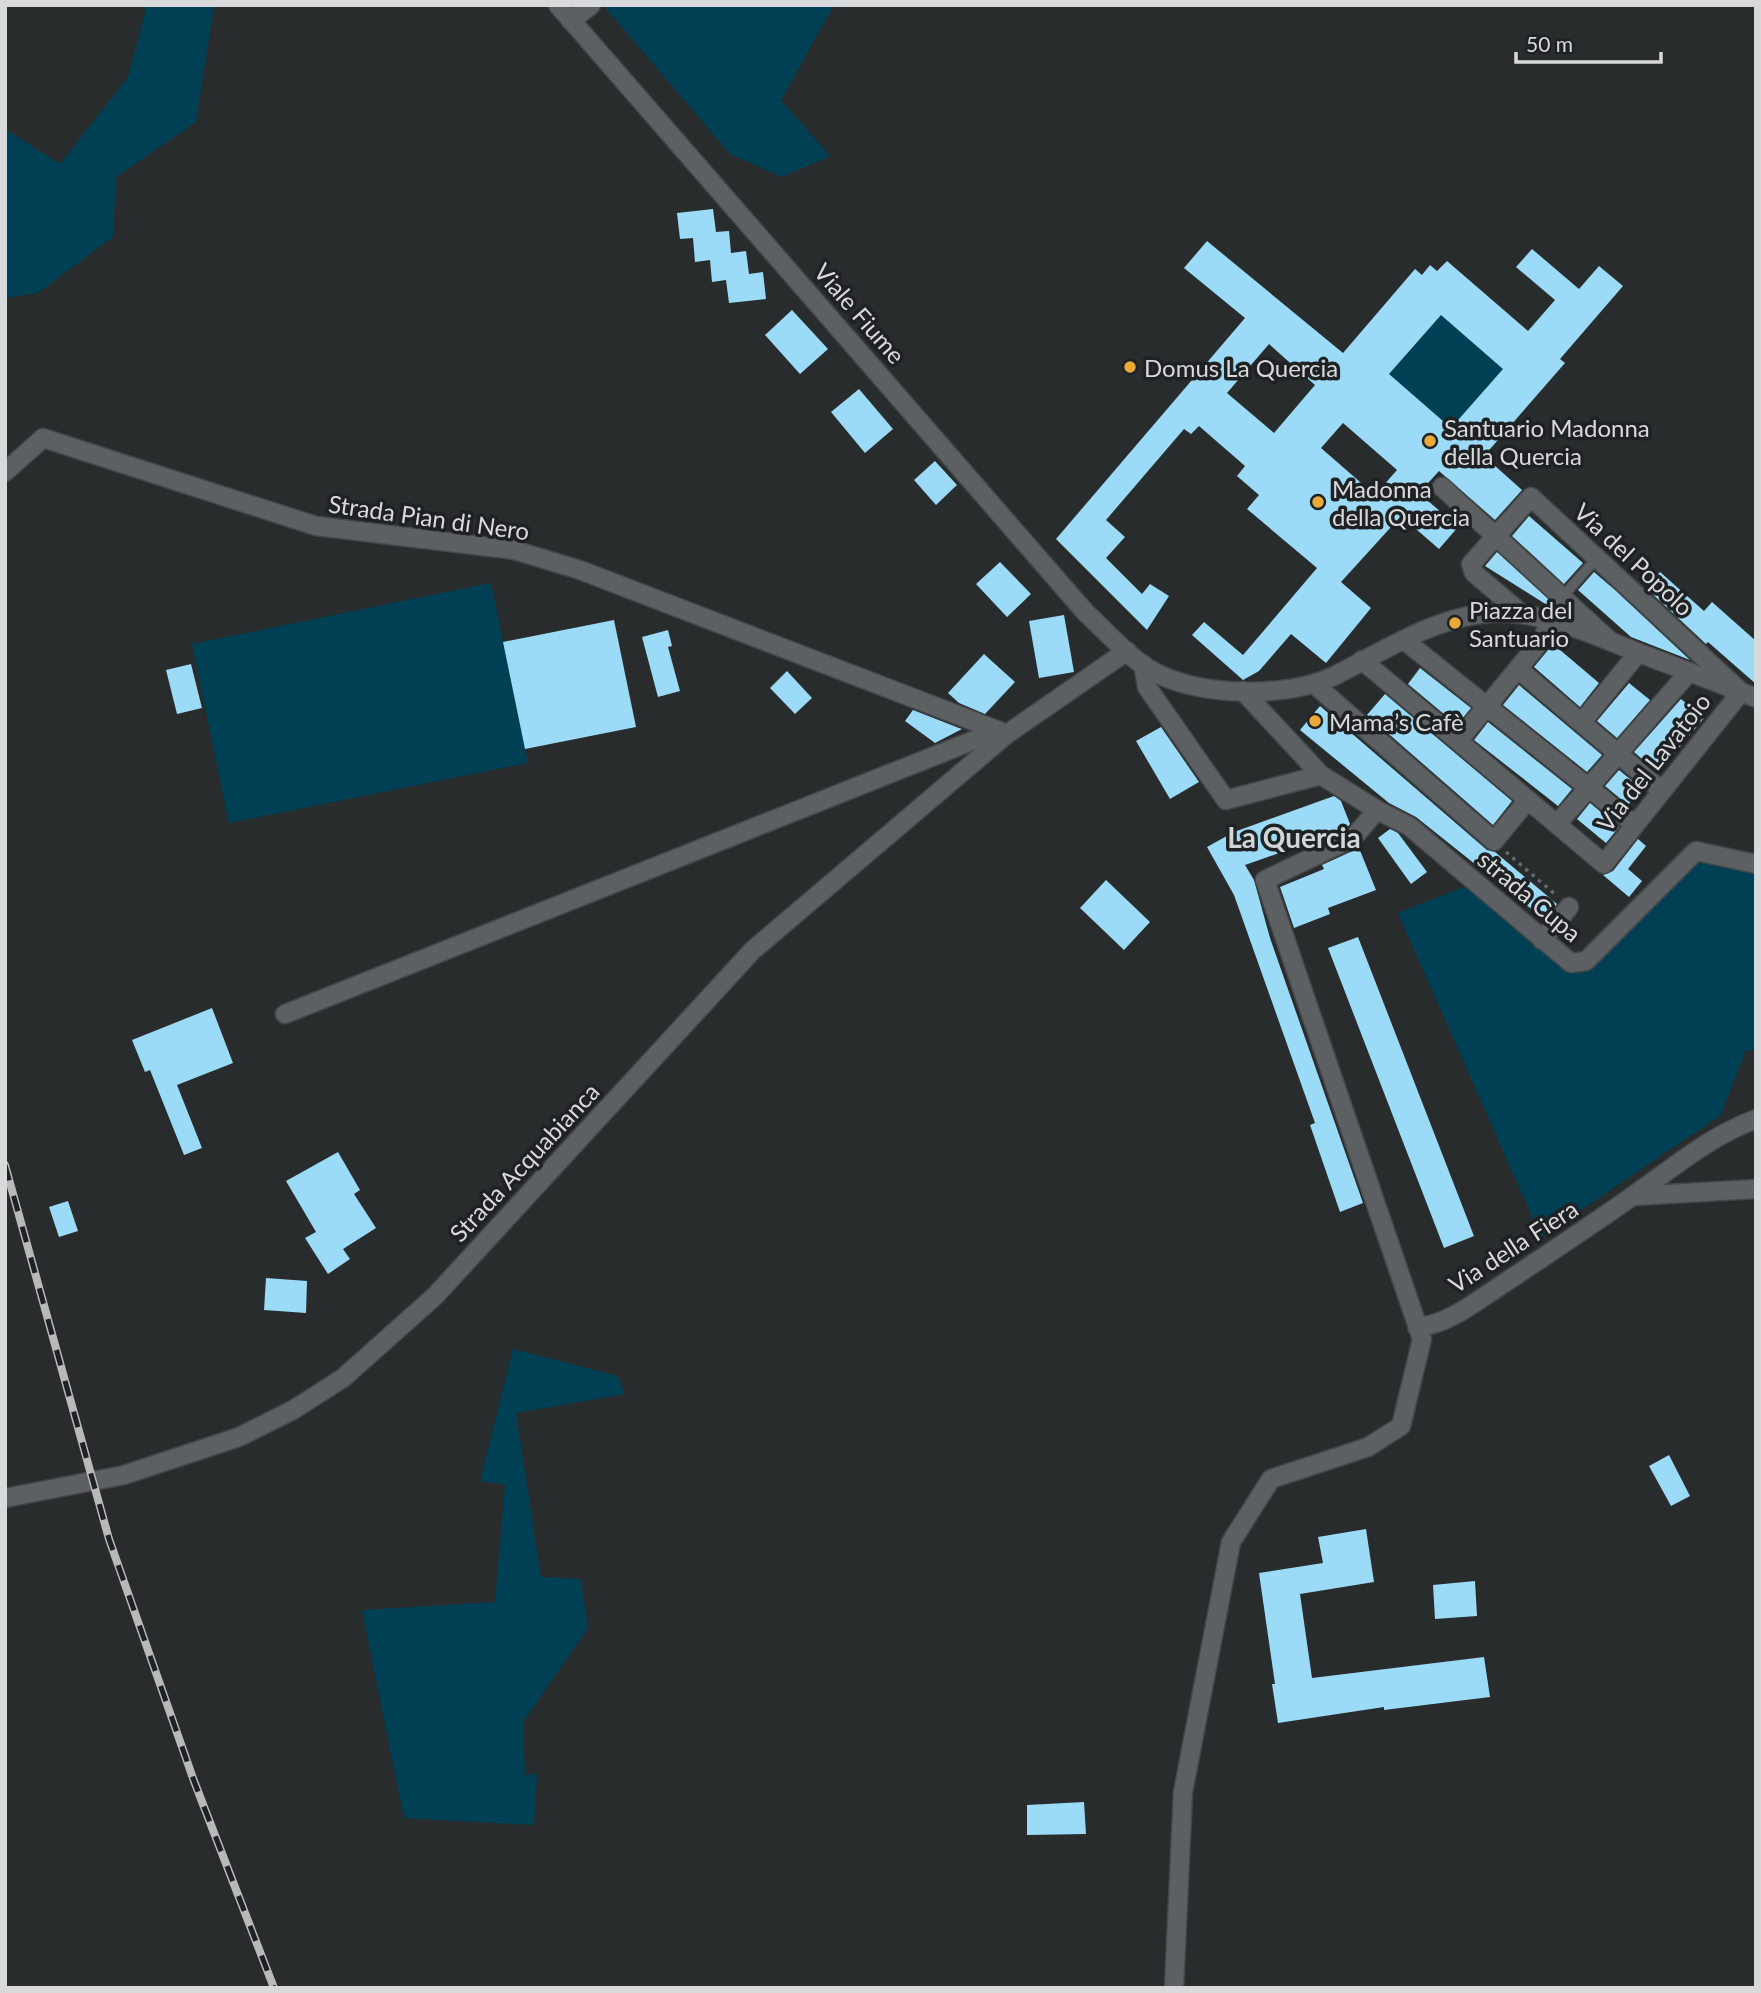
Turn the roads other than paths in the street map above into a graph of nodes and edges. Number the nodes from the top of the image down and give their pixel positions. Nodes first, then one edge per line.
1 (558, 5) edge
2 (591, 5) edge
3 (571, 21) junction
4 (5, 472) edge
5 (1441, 487) dead end
6 (1497, 535) junction
7 (1597, 558) junction
8 (1563, 596) junction
9 (1522, 614) junction
10 (1548, 621) junction
11 (1404, 640) junction
12 (1610, 641) junction
13 (1127, 651) junction
14 (1638, 653) junction
15 (1362, 660) junction
16 (1143, 664) junction
17 (1518, 669) junction
18 (1693, 673) junction
19 (1314, 684) junction
20 (1243, 691) junction
21 (1748, 695) edge
22 (1487, 706) junction
23 (1582, 722) junction
24 (1007, 734) junction
25 (1458, 741) junction
26 (1617, 752) junction
27 (1321, 775) junction
28 (1588, 787) junction
29 (1662, 791) junction
30 (1528, 800) junction
31 (1377, 810) junction
32 (1557, 824) junction
33 (1635, 825) junction
34 (1756, 864) edge
35 (1569, 907) road end
36 (1542, 940) junction
37 (285, 1014) dead end
38 (1756, 1119) edge
39 (1756, 1189) edge
40 (1633, 1196) junction
41 (1417, 1327) junction
42 (5, 1498) edge
43 (1174, 1988) edge

1 - 3 street, Viale Fiume
2 - 3 street
3 - 13 street, Viale Fiume
4 - 24 street, Strada Pian di Nero
5 - 6 street
6 - 7 street, Via del Popolo
6 - 8 street
6 - 9 street
7 - 8 lane
7 - 21 street, Via del Popolo
8 - 12 street
9 - 10 street
9 - 11 street, Viale Fiume
10 - 12 street
10 - 17 street
11 - 15 street, Viale Fiume
11 - 22 street
12 - 14 street
13 - 16 street, Viale Fiume
13 - 24 street, Strada Acquabianca
14 - 18 street
14 - 23 street
15 - 19 street, Viale Fiume
15 - 25 street
16 - 20 street, Viale Fiume
16 - 27 street
17 - 22 street
17 - 23 street
18 - 21 street
18 - 26 street
19 - 20 street, Viale Fiume
19 - 30 street
20 - 27 street, strada Cupa
21 - 29 street, Via del Lavatoio
22 - 25 street
22 - 28 street
23 - 26 street
24 - 37 street, Strada Acquabianca
24 - 42 street, Strada Acquabianca
25 - 30 street
26 - 28 street
26 - 29 street
27 - 31 street, strada Cupa
28 - 32 street
28 - 33 street
29 - 33 street, Via del Lavatoio
30 - 32 street
31 - 36 street, strada Cupa
31 - 41 street
32 - 33 street, Via del Lavatoio
34 - 36 street, strada Cupa
35 - 36 street
38 - 40 street, Via della Fiera
39 - 40 street
40 - 41 street, Via della Fiera
41 - 43 street

